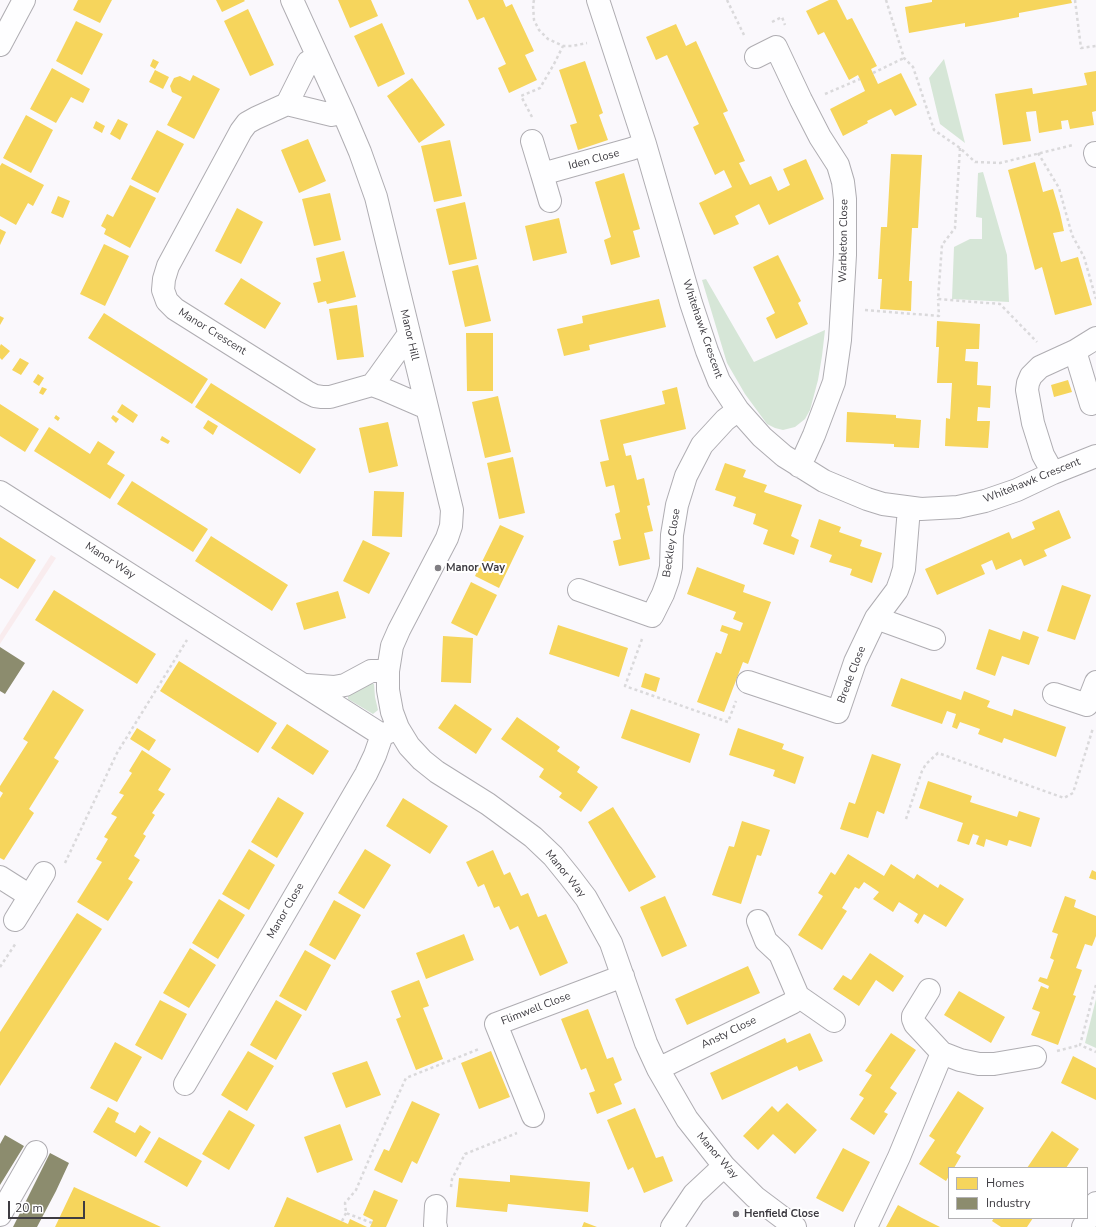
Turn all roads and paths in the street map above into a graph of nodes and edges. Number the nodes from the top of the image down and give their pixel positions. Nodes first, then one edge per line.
1 (24, 0) edge
2 (292, 0) edge
3 (534, 0) edge
4 (598, 0) edge
5 (727, 0) edge
6 (886, 0) edge
7 (1075, 0) edge
8 (592, 41) dead end
9 (0, 45) edge
10 (563, 46) junction
11 (1096, 46) edge
12 (756, 57) joint
13 (318, 58) junction
14 (904, 58) junction
15 (873, 73) dead end
16 (287, 104) junction
17 (343, 112) junction
18 (532, 141) joint
19 (644, 144) junction
20 (1075, 144) dead end
21 (960, 148) junction
22 (1038, 153) junction
23 (542, 174) junction
24 (550, 202) dead end
25 (938, 299) junction
26 (1096, 300) edge
27 (841, 308) junction
28 (409, 334) junction
29 (1096, 338) edge
30 (1075, 351) junction
31 (1054, 360) junction
32 (372, 385) junction
33 (1091, 404) dead end
34 (426, 408) junction
35 (738, 410) junction
36 (1096, 456) edge
37 (799, 466) junction
38 (1053, 473) junction
39 (0, 492) edge
40 (910, 508) junction
41 (579, 590) dead end
42 (652, 616) junction
43 (876, 618) junction
44 (199, 619) junction
45 (934, 639) dead end
46 (388, 671) junction
47 (748, 682) joint
48 (1096, 682) edge
49 (303, 684) junction
50 (1054, 694) dead end
51 (1094, 726) dead end
52 (390, 732) junction
53 (906, 819) dead end
54 (54, 870) joint
55 (0, 877) edge
56 (30, 896) junction
57 (15, 920) dead end
58 (758, 921) dead end
59 (622, 976) junction
60 (1096, 985) edge
61 (930, 990) dead end
62 (798, 996) junction
63 (834, 1021) dead end
64 (502, 1040) junction
65 (942, 1052) junction
66 (1096, 1052) edge
67 (1035, 1057) dead end
68 (658, 1068) junction
69 (185, 1084) dead end
70 (533, 1116) joint
71 (36, 1152) dead end
72 (724, 1166) junction
73 (1096, 1203) edge
74 (346, 1213) junction
75 (0, 1215) edge
76 (436, 1216) edge
77 (1088, 1218) edge
78 (342, 1221) dead end
79 (372, 1223) dead end
80 (672, 1227) edge
81 (795, 1227) edge
82 (866, 1227) edge

1 - 9 street
2 - 13 street, Manor Hill
3 - 10 path
4 - 19 street, Whitehawk Crescent
5 - 12 path
6 - 14 path
7 - 11 path
8 - 10 path
10 - 18 path
12 - 27 street, Warbleton Close
13 - 16 street
13 - 17 street, Manor Hill
14 - 15 path
14 - 21 path
16 - 17 street
16 - 32 street, Manor Crescent
17 - 28 street, Manor Hill
18 - 23 street
19 - 23 street, Iden Close
19 - 35 street, Whitehawk Crescent
20 - 22 path
21 - 22 path
21 - 25 path
22 - 26 path
23 - 24 street
25 - 27 path
25 - 31 path
27 - 37 street, Warbleton Close
28 - 32 street
28 - 34 street, Manor Hill
29 - 30 street
30 - 31 street
30 - 33 street
31 - 38 street
32 - 34 street
34 - 46 street, Manor Hill
35 - 37 street, Whitehawk Crescent
35 - 42 street, Beckley Close
36 - 38 street, Whitehawk Crescent
37 - 40 street, Whitehawk Crescent
38 - 40 street, Whitehawk Crescent
39 - 44 street, Manor Way
40 - 43 street, Brede Close
41 - 42 street
42 - 47 path
43 - 45 street
43 - 47 street, Brede Close
44 - 49 street, Manor Way
44 - 54 path
46 - 49 street
46 - 52 street, Manor Hill
48 - 50 street
49 - 52 street, Manor Way
51 - 53 path
52 - 59 street, Manor Way
52 - 69 street, Manor Close
54 - 56 street
55 - 56 street
56 - 57 street
58 - 62 street
59 - 64 street, Flimwell Close
59 - 68 street, Manor Way
60 - 66 path
61 - 65 street
62 - 63 street
62 - 68 street, Ansty Close
64 - 70 street, Flimwell Close
64 - 74 path
65 - 67 street
65 - 82 street
68 - 72 street, Manor Way
70 - 76 path
71 - 75 street
72 - 80 street
72 - 81 street, Manor Way
73 - 77 street
74 - 78 path
74 - 79 path

